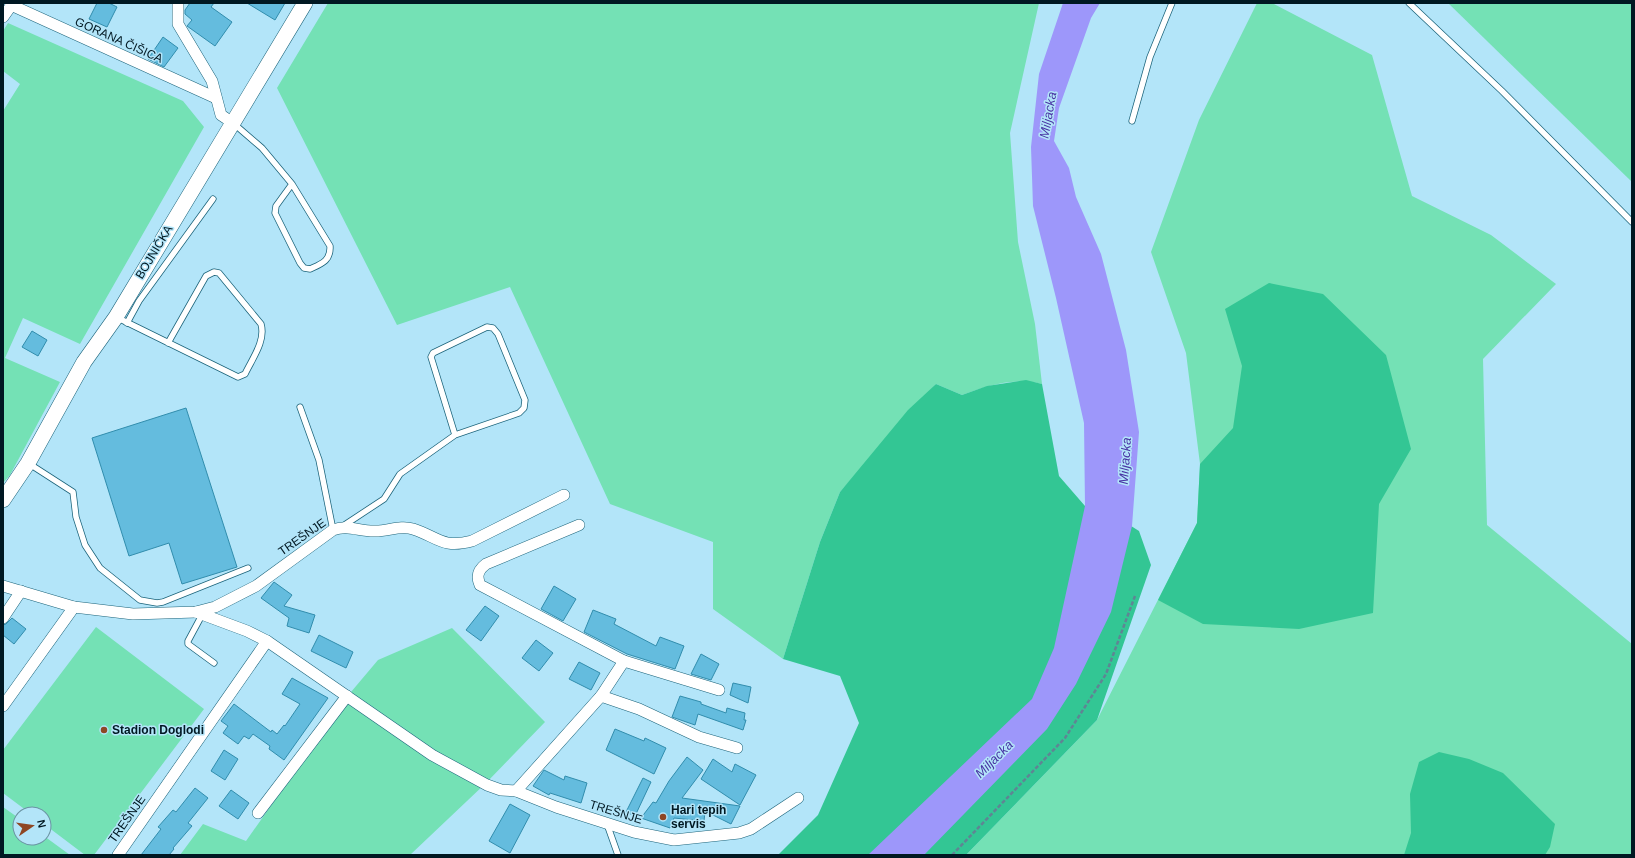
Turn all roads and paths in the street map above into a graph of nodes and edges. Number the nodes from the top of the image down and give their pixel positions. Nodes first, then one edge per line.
1 (178, 3) edge
2 (305, 3) edge
3 (1172, 3) edge
4 (1409, 3) edge
5 (12, 4) edge
6 (3, 17) edge
7 (216, 98) junction
8 (1132, 121) dead end
9 (233, 123) junction
10 (292, 184) junction
11 (213, 199) dead end
12 (1632, 222) edge
13 (121, 320) junction
14 (168, 343) junction
15 (300, 407) dead end
16 (455, 435) junction
17 (28, 463) junction
18 (564, 495) dead end
19 (3, 500) edge
20 (579, 525) dead end
21 (338, 528) junction
22 (248, 568) dead end
23 (3, 586) edge
24 (21, 591) junction
25 (1135, 596) dead end
26 (74, 607) junction
27 (199, 614) junction
28 (3, 618) edge
29 (267, 642) junction
30 (624, 662) junction
31 (214, 663) dead end
32 (719, 690) dead end
33 (347, 696) junction
34 (601, 696) junction
35 (3, 706) edge
36 (736, 748) dead end
37 (516, 791) junction
38 (798, 798) dead end
39 (258, 813) dead end
40 (607, 823) junction
41 (118, 855) edge
42 (618, 855) edge
43 (952, 855) edge

1 - 7 street
2 - 9 main road, BOJNIČKA
3 - 8 lane
4 - 12 lane
5 - 6 street, GORANA ČIŠICA
5 - 7 street, GORANA ČIŠICA
7 - 9 street
9 - 10 lane
9 - 13 main road, BOJNIČKA
10 - 10 lane
11 - 13 lane
13 - 14 lane
13 - 17 main road, BOJNIČKA
14 - 14 lane
15 - 21 lane
16 - 16 lane
16 - 21 lane
17 - 19 main road, BOJNIČKA
17 - 22 lane
18 - 21 street, TREŠNJE
20 - 30 street
21 - 27 street, TREŠNJE
23 - 24 street, TREŠNJE
24 - 26 street, TREŠNJE
24 - 28 street
25 - 43 path
26 - 27 street, TREŠNJE
26 - 35 street
27 - 29 street, TREŠNJE
27 - 31 lane
29 - 33 street, TREŠNJE
29 - 41 street, TREŠNJE
30 - 32 street
30 - 34 street
33 - 37 street, TREŠNJE
33 - 39 street
34 - 36 street
34 - 37 street
37 - 40 street, TREŠNJE
38 - 40 street, TREŠNJE
40 - 42 lane

